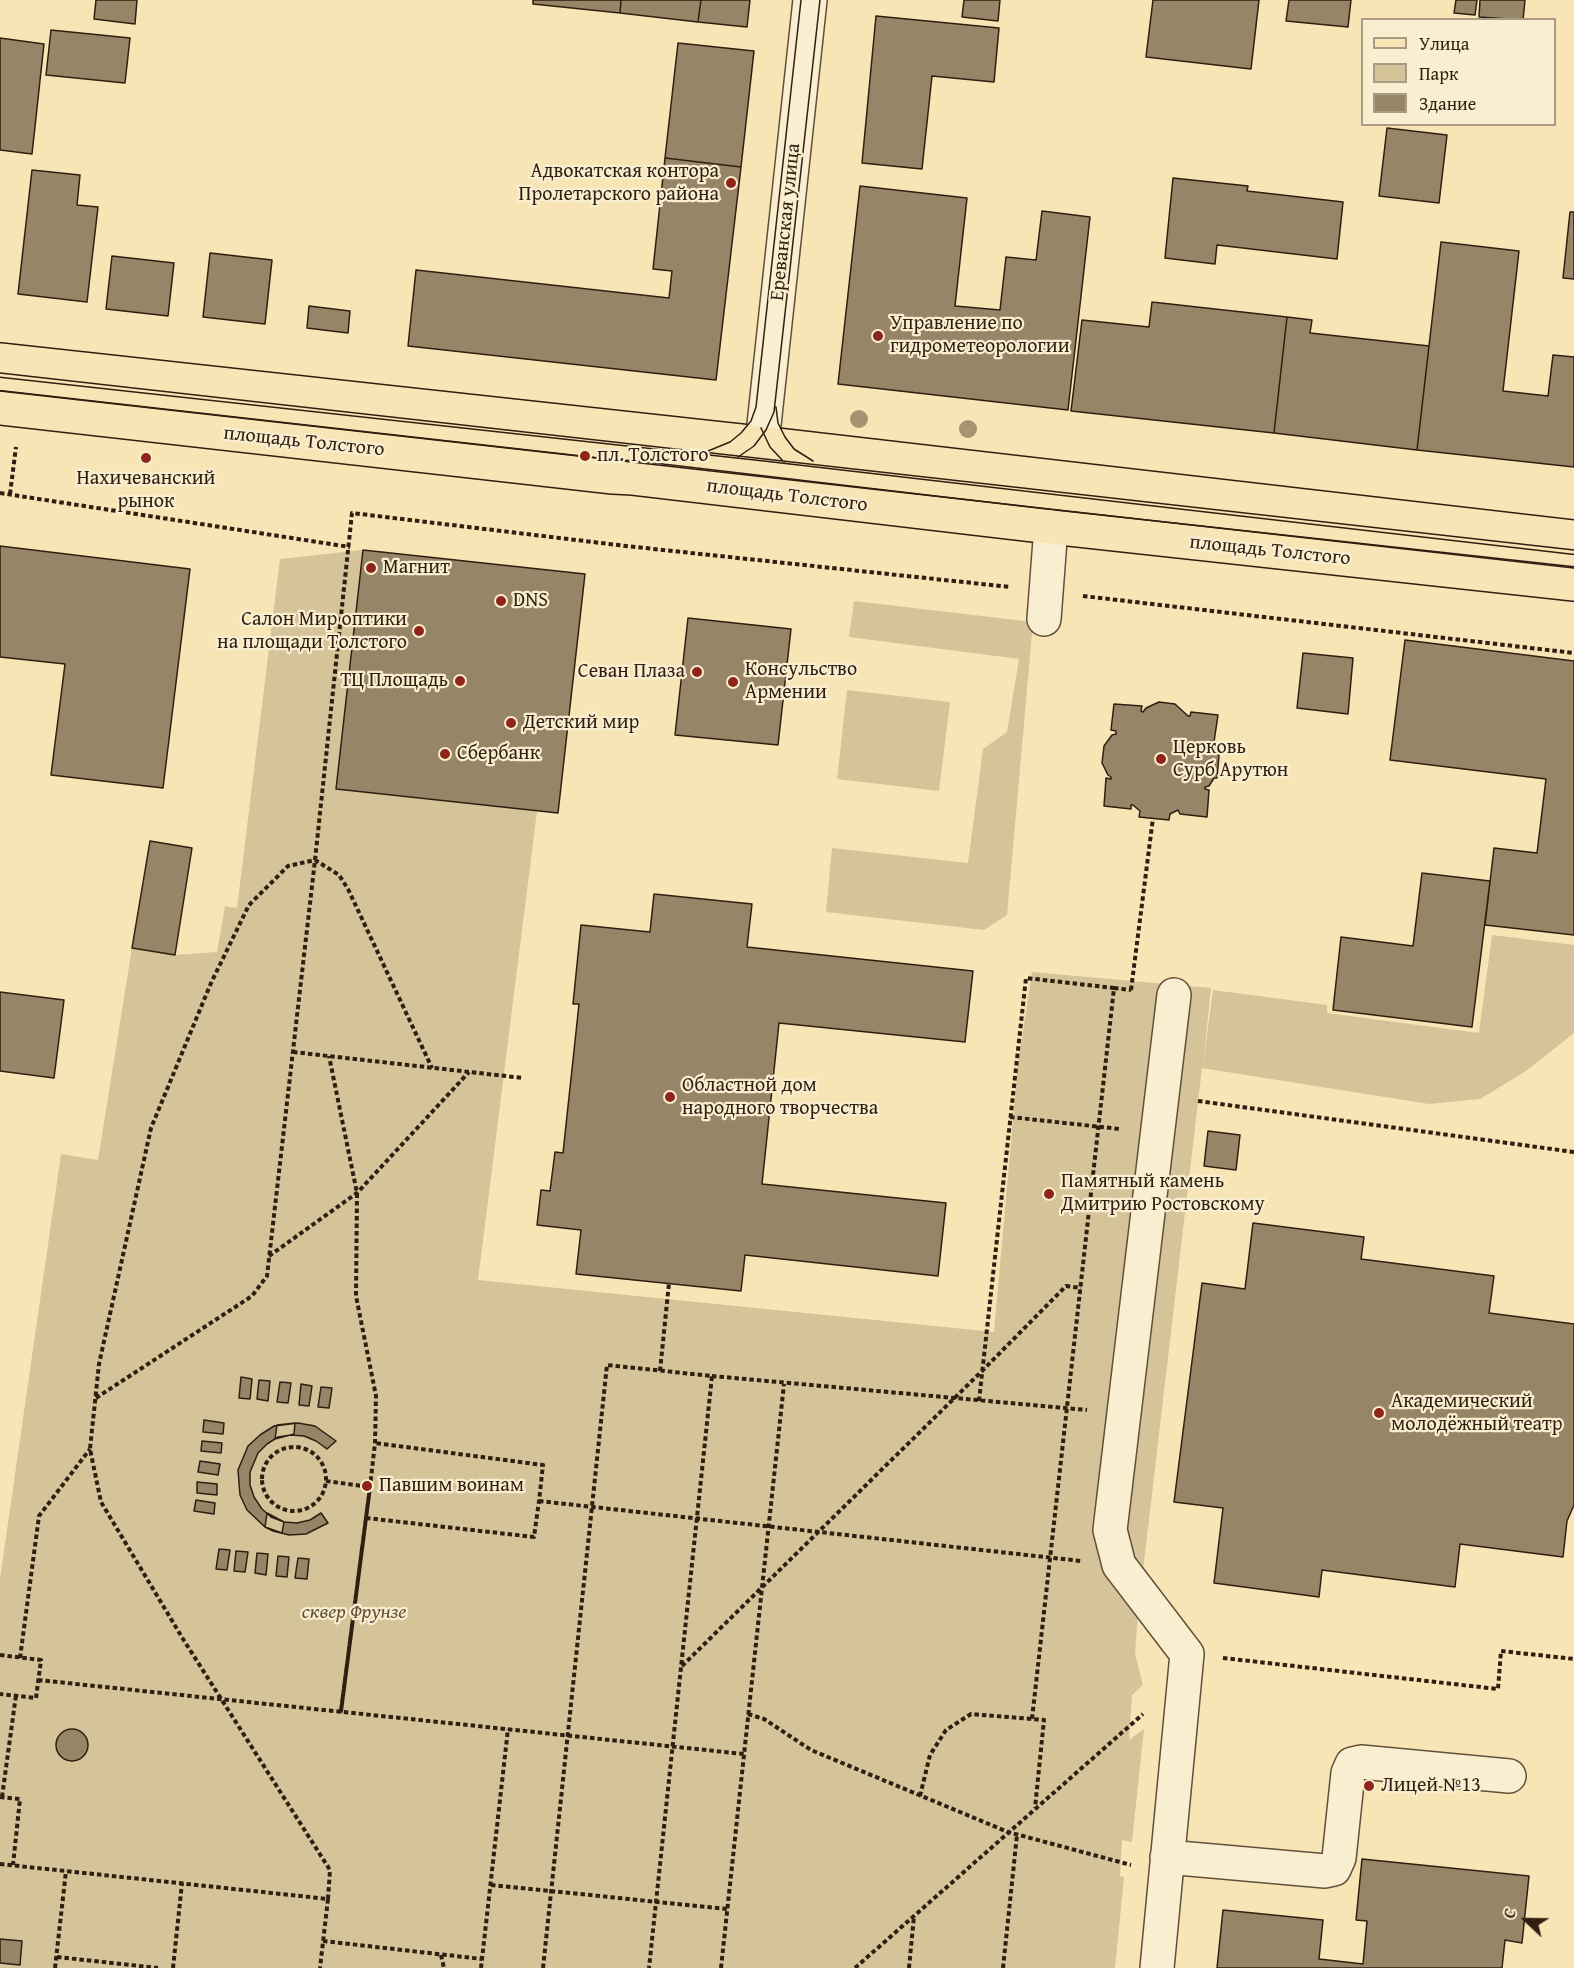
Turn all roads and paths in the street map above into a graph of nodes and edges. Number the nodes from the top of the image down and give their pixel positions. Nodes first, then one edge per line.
1 (810, 0) edge
2 (0, 360) edge
3 (0, 408) edge
4 (762, 443) junction
5 (0, 493) edge
6 (1052, 527) junction
7 (1574, 537) edge
8 (350, 547) junction
9 (1574, 585) edge
10 (1045, 605) junction
11 (1574, 653) edge
12 (1153, 818) dead end
13 (315, 860) junction
14 (1131, 990) dead end
15 (1174, 995) dead end
16 (293, 1052) junction
17 (328, 1056) junction
18 (432, 1068) junction
19 (469, 1072) junction
20 (523, 1078) dead end
21 (1161, 1096) junction
22 (1010, 1117) junction
23 (1099, 1127) junction
24 (1157, 1134) junction
25 (1574, 1152) edge
26 (357, 1193) junction
27 (268, 1256) junction
28 (669, 1283) dead end
29 (1081, 1288) junction
30 (660, 1371) junction
31 (982, 1371) junction
32 (712, 1376) junction
33 (784, 1384) junction
34 (96, 1398) junction
35 (954, 1398) junction
36 (978, 1401) junction
37 (1067, 1408) junction
38 (1123, 1414) junction
39 (375, 1443) junction
40 (90, 1449) junction
41 (326, 1481) junction
42 (370, 1487) junction
43 (539, 1501) junction
44 (592, 1508) junction
45 (366, 1518) junction
46 (697, 1519) junction
47 (768, 1527) junction
48 (817, 1532) junction
49 (1050, 1557) junction
50 (1119, 1565) junction
51 (762, 1586) junction
52 (0, 1655) edge
53 (20, 1658) junction
54 (1574, 1659) edge
55 (681, 1666) junction
56 (1186, 1666) junction
57 (38, 1680) junction
58 (0, 1694) edge
59 (16, 1695) junction
60 (222, 1700) junction
61 (341, 1711) junction
62 (748, 1714) junction
63 (1032, 1719) junction
64 (508, 1729) junction
65 (568, 1735) junction
66 (673, 1746) junction
67 (744, 1754) junction
68 (1509, 1776) dead end
69 (920, 1796) junction
70 (1, 1797) edge
71 (1035, 1809) junction
72 (1008, 1832) junction
73 (1017, 1835) junction
74 (0, 1863) edge
75 (13, 1865) junction
76 (1167, 1866) junction
77 (66, 1870) junction
78 (182, 1883) junction
79 (491, 1885) junction
80 (551, 1891) junction
81 (328, 1899) junction
82 (656, 1902) junction
83 (727, 1909) junction
84 (914, 1916) junction
85 (323, 1941) junction
86 (441, 1955) junction
87 (57, 1957) junction
88 (482, 1959) junction
89 (55, 1968) edge
90 (158, 1968) edge
91 (173, 1968) edge
92 (320, 1968) edge
93 (444, 1968) edge
94 (482, 1968) edge
95 (543, 1968) edge
96 (649, 1968) edge
97 (721, 1968) edge
98 (855, 1968) edge
99 (909, 1968) edge
100 (1003, 1968) edge
101 (1157, 1968) edge

1 - 4 street, Ереванская улица
2 - 4 main road
3 - 6 main road, площадь Толстого
4 - 7 main road
5 - 8 path
6 - 9 main road, площадь Толстого
6 - 10 street
8 - 10 path
8 - 13 path
10 - 11 path
12 - 14 path
13 - 16 path
13 - 18 path
13 - 34 path
15 - 21 street
16 - 17 path
16 - 27 path
17 - 18 path
17 - 26 path
18 - 19 path
19 - 20 path
19 - 26 path
21 - 24 street
21 - 25 path
22 - 23 path
22 - 23 path
22 - 31 path
23 - 24 path
23 - 29 path
24 - 38 street
26 - 27 path
26 - 39 path
27 - 34 path
28 - 30 path
29 - 31 path
29 - 37 path
30 - 32 path
30 - 44 path
31 - 35 path
31 - 36 path
32 - 33 path
32 - 46 path
33 - 35 path
33 - 47 path
34 - 40 path
35 - 36 path
35 - 48 path
36 - 37 path
37 - 38 path
37 - 49 path
38 - 50 street
39 - 42 path
39 - 43 path
40 - 53 path
40 - 60 path
41 - 41 path
41 - 42 path
42 - 45 path
42 - 61 path
43 - 44 path
43 - 45 path
44 - 46 path
44 - 65 path
45 - 61 path
46 - 47 path
46 - 55 path
47 - 48 path
47 - 51 path
48 - 49 path
48 - 51 path
49 - 50 path
49 - 63 path
50 - 56 street
51 - 55 path
51 - 62 path
52 - 53 path
53 - 57 path
54 - 56 path
55 - 66 path
56 - 71 path
56 - 76 street
57 - 59 path
57 - 60 path
58 - 59 path
59 - 70 path
60 - 61 path
60 - 81 path
61 - 64 path
62 - 67 path
62 - 69 path
63 - 69 path
63 - 71 path
64 - 65 path
64 - 79 path
65 - 66 path
65 - 80 path
66 - 67 path
66 - 82 path
67 - 83 path
68 - 76 street
69 - 72 path
70 - 75 path
71 - 72 path
72 - 73 path
72 - 84 path
73 - 76 path
73 - 100 path
74 - 75 path
75 - 77 path
76 - 101 street
77 - 78 path
77 - 87 path
78 - 81 path
78 - 91 path
79 - 80 path
79 - 88 path
80 - 82 path
80 - 95 path
81 - 85 path
82 - 83 path
82 - 96 path
83 - 97 path
84 - 98 path
84 - 99 path
85 - 86 path
85 - 92 path
86 - 88 path
86 - 93 path
87 - 89 path
87 - 90 path
88 - 94 path

